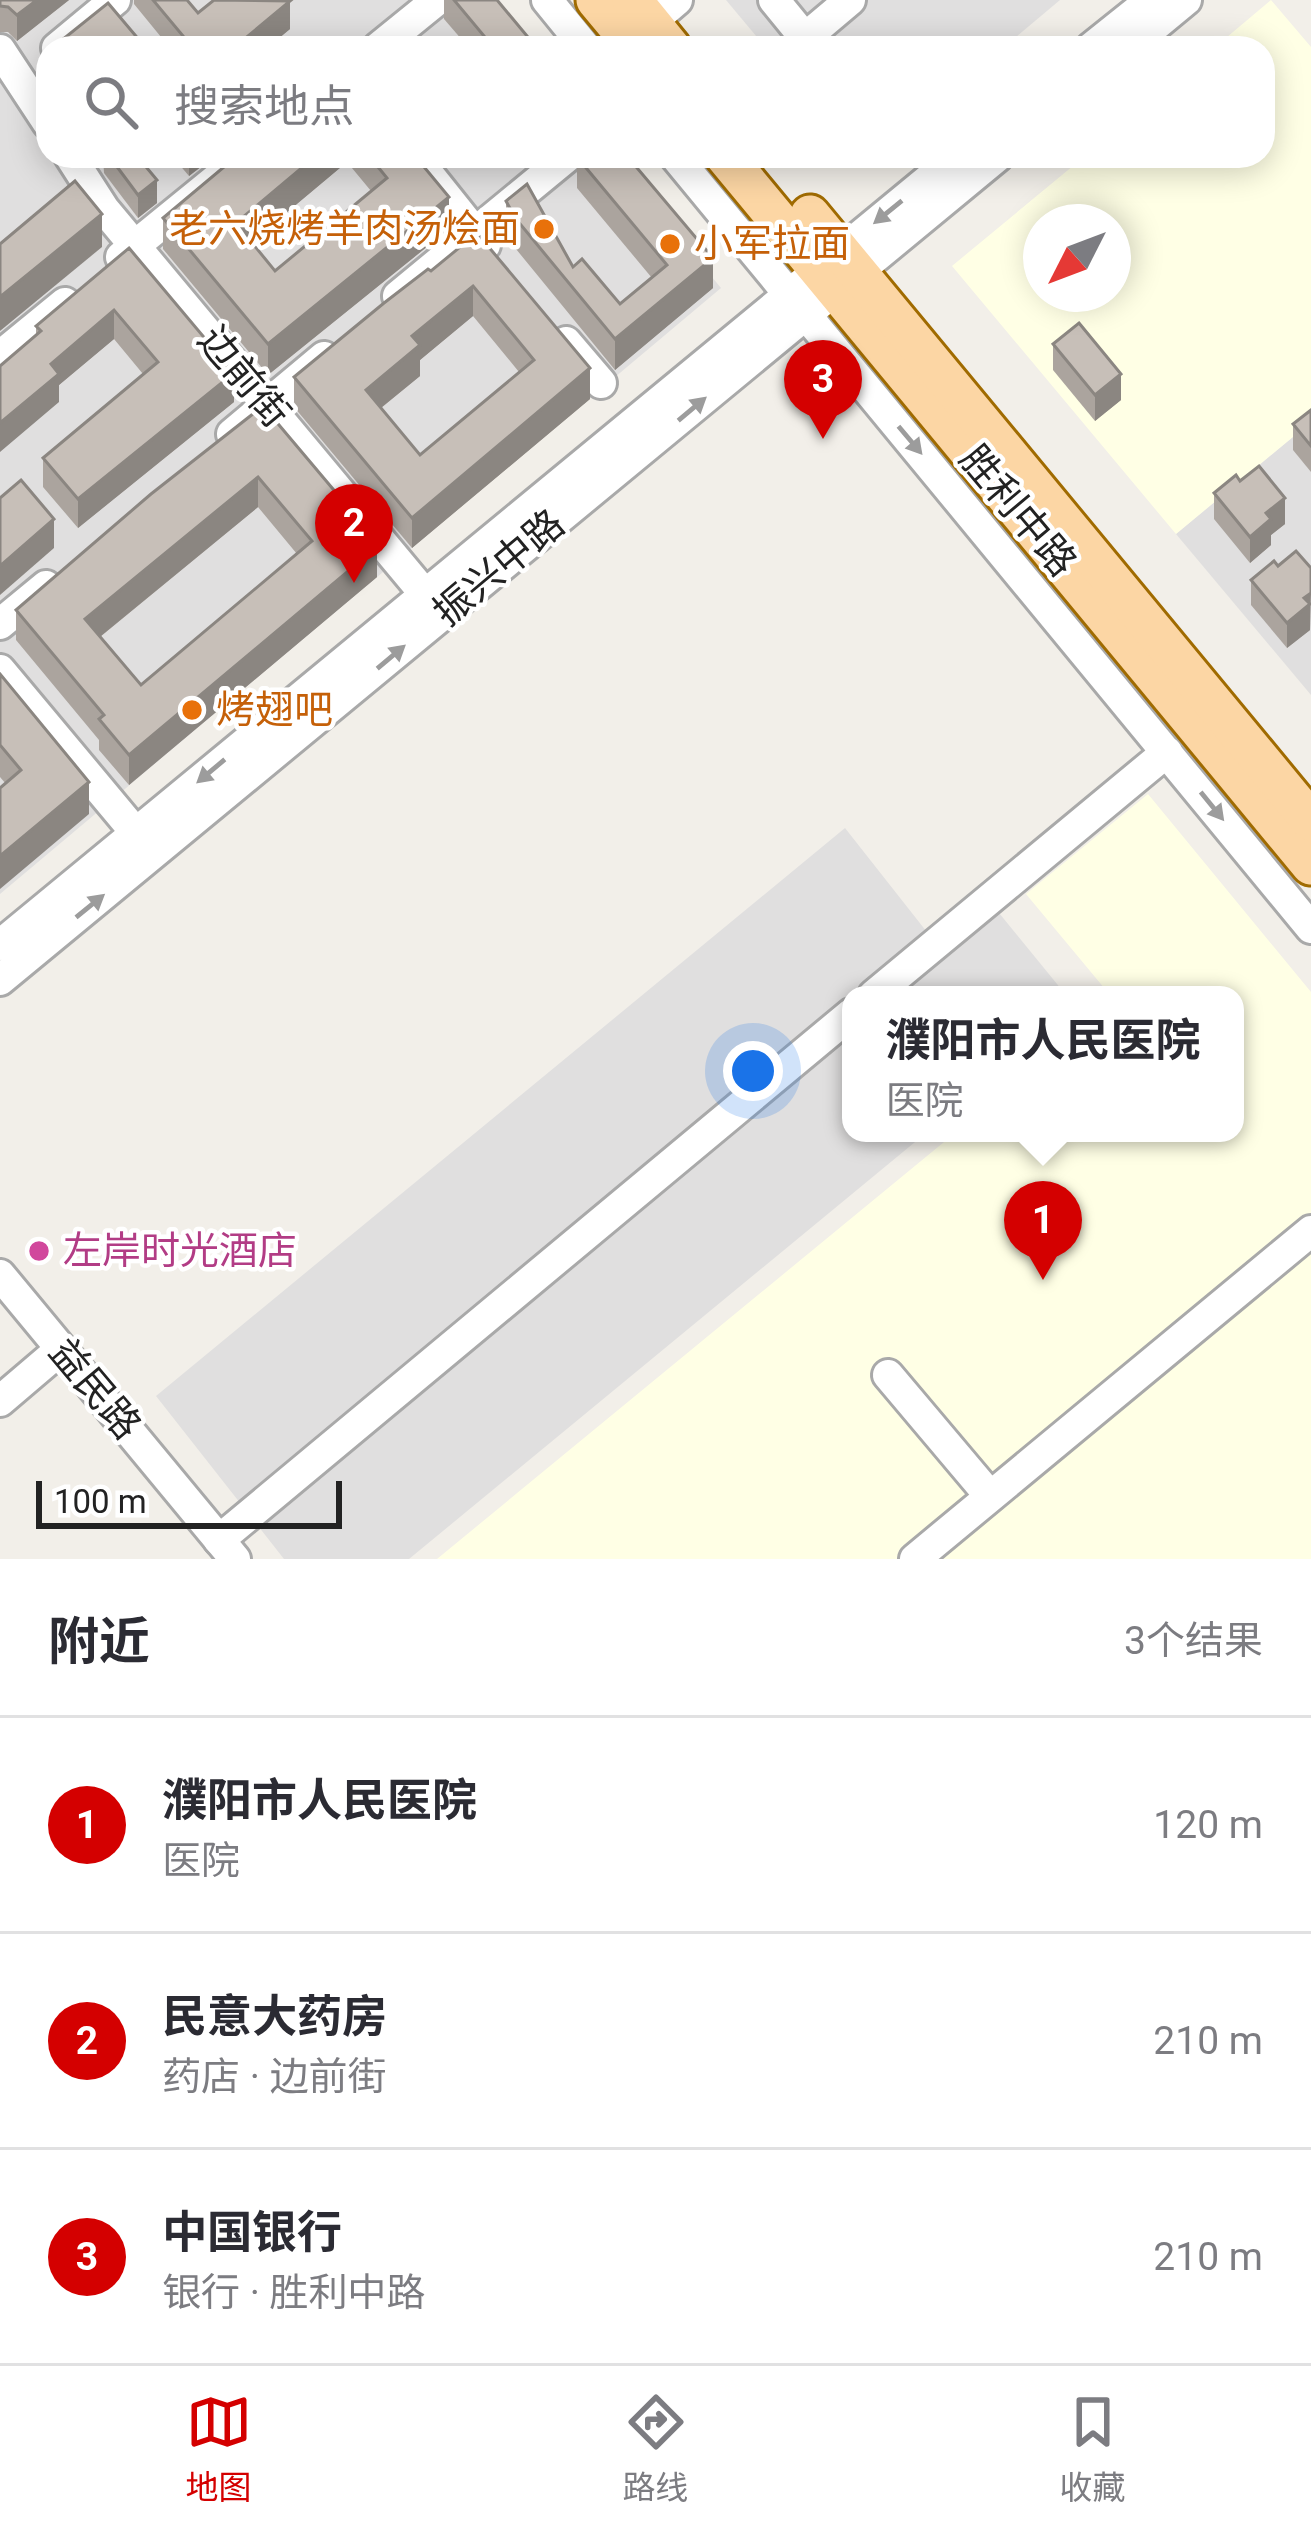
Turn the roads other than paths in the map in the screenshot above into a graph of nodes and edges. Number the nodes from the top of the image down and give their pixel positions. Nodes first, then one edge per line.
1 (115, 0) edge
2 (436, 0) edge
3 (547, 0) edge
4 (596, 0) edge
5 (774, 0) edge
6 (850, 0) edge
7 (1151, 0) edge
8 (1186, 0) edge
9 (653, 24) edge
10 (72, 36) edge
11 (392, 36) edge
12 (576, 36) edge
13 (803, 36) edge
14 (807, 36) edge
15 (1106, 36) edge
16 (1142, 36) edge
17 (0, 50) edge
18 (36, 66) edge
19 (20, 80) junction
20 (36, 105) edge
21 (79, 168) edge
22 (230, 168) edge
23 (424, 168) edge
24 (554, 168) edge
25 (689, 168) edge
26 (735, 168) edge
27 (767, 168) edge
28 (944, 168) edge
29 (981, 168) edge
30 (475, 233) junction
31 (135, 246) junction
32 (503, 266) edge
33 (824, 281) junction
34 (545, 316) edge
35 (0, 356) edge
36 (601, 383) dead end
37 (267, 405) junction
38 (214, 448) edge
39 (71, 566) edge
40 (424, 593) junction
41 (0, 624) edge
42 (0, 670) edge
43 (1167, 752) junction
44 (1311, 821) edge
45 (136, 833) junction
46 (1311, 865) edge
47 (1311, 928) edge
48 (0, 945) edge
49 (0, 980) edge
50 (885, 986) edge
51 (842, 1022) edge
52 (1311, 1231) edge
53 (0, 1275) edge
54 (61, 1349) junction
55 (888, 1375) dead end
56 (0, 1401) edge
57 (990, 1496) junction
58 (227, 1549) edge
59 (915, 1559) edge

1 - 10 street
2 - 11 street
3 - 12 street
4 - 9 main road
5 - 13 street
6 - 14 street
7 - 15 street
8 - 16 street
17 - 19 street
18 - 19 street
19 - 20 street
21 - 31 street, 边前街
22 - 31 street
23 - 30 street
24 - 30 street
25 - 33 street
26 - 33 main road, 胜利中路
27 - 33 main road, 胜利中路
28 -> 33 street, 振兴中路
29 - 33 street, 振兴中路
30 - 32 street
30 - 37 street
31 - 35 street
31 - 37 street, 边前街
33 - 40 street, 振兴中路
33 -> 43 street
33 - 44 main road, 胜利中路
33 - 46 main road, 胜利中路
49 -> 33 street, 振兴中路
34 - 36 street
37 - 38 street
37 - 40 street, 边前街
39 - 41 street
40 -> 45 street, 振兴中路
42 - 45 street
43 -> 47 street
43 - 50 street
45 - 48 street, 振兴中路
51 - 58 street
52 - 57 street
53 - 54 street, 益民路
54 - 56 street
54 - 58 street, 益民路
55 - 57 street
57 - 59 street

